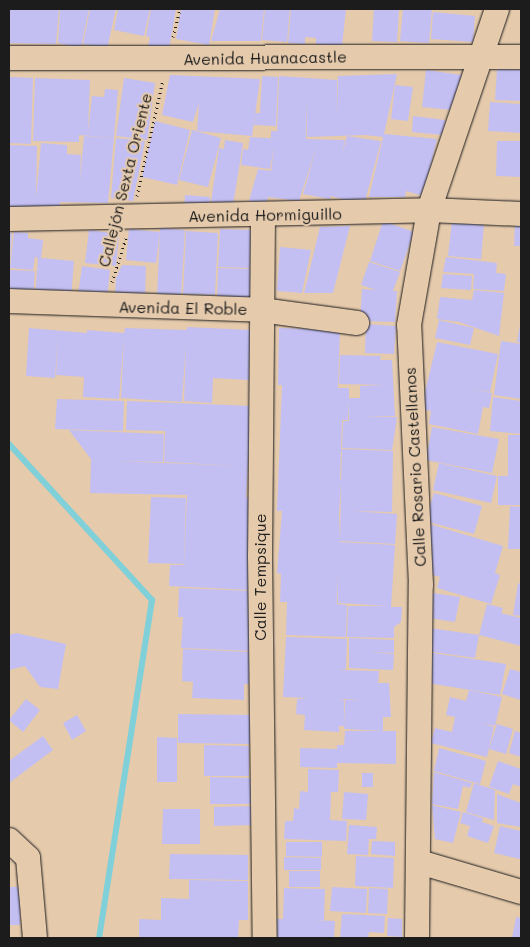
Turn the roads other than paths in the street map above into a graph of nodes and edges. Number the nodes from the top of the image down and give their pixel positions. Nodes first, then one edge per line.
1 (498, 9) edge
2 (482, 55) junction
3 (521, 56) edge
4 (9, 58) edge
5 (429, 210) junction
6 (521, 214) edge
7 (263, 216) junction
8 (9, 219) edge
9 (9, 301) edge
10 (261, 310) junction
11 (357, 322) dead end
12 (9, 840) edge
13 (420, 862) junction
14 (521, 892) edge
15 (34, 938) edge
16 (265, 938) edge
17 (417, 938) edge

1 - 2 street, Calle Rosario Castellanos
2 - 3 street, Avenida Huanacastle
2 - 4 street, Avenida Huanacastle
2 - 5 street, Calle Rosario Castellanos
5 - 6 street, Avenida Hormiguillo
5 - 7 street, Avenida Hormiguillo
5 - 13 street, Calle Rosario Castellanos
7 - 8 street, Avenida Hormiguillo
7 - 10 street, Calle Tempsique
9 - 10 street, Avenida El Roble
10 - 11 street, Avenida El Roble
10 - 16 street, Calle Tempsique
12 - 15 street
13 - 14 street
13 - 17 street, Calle Rosario Castellanos

